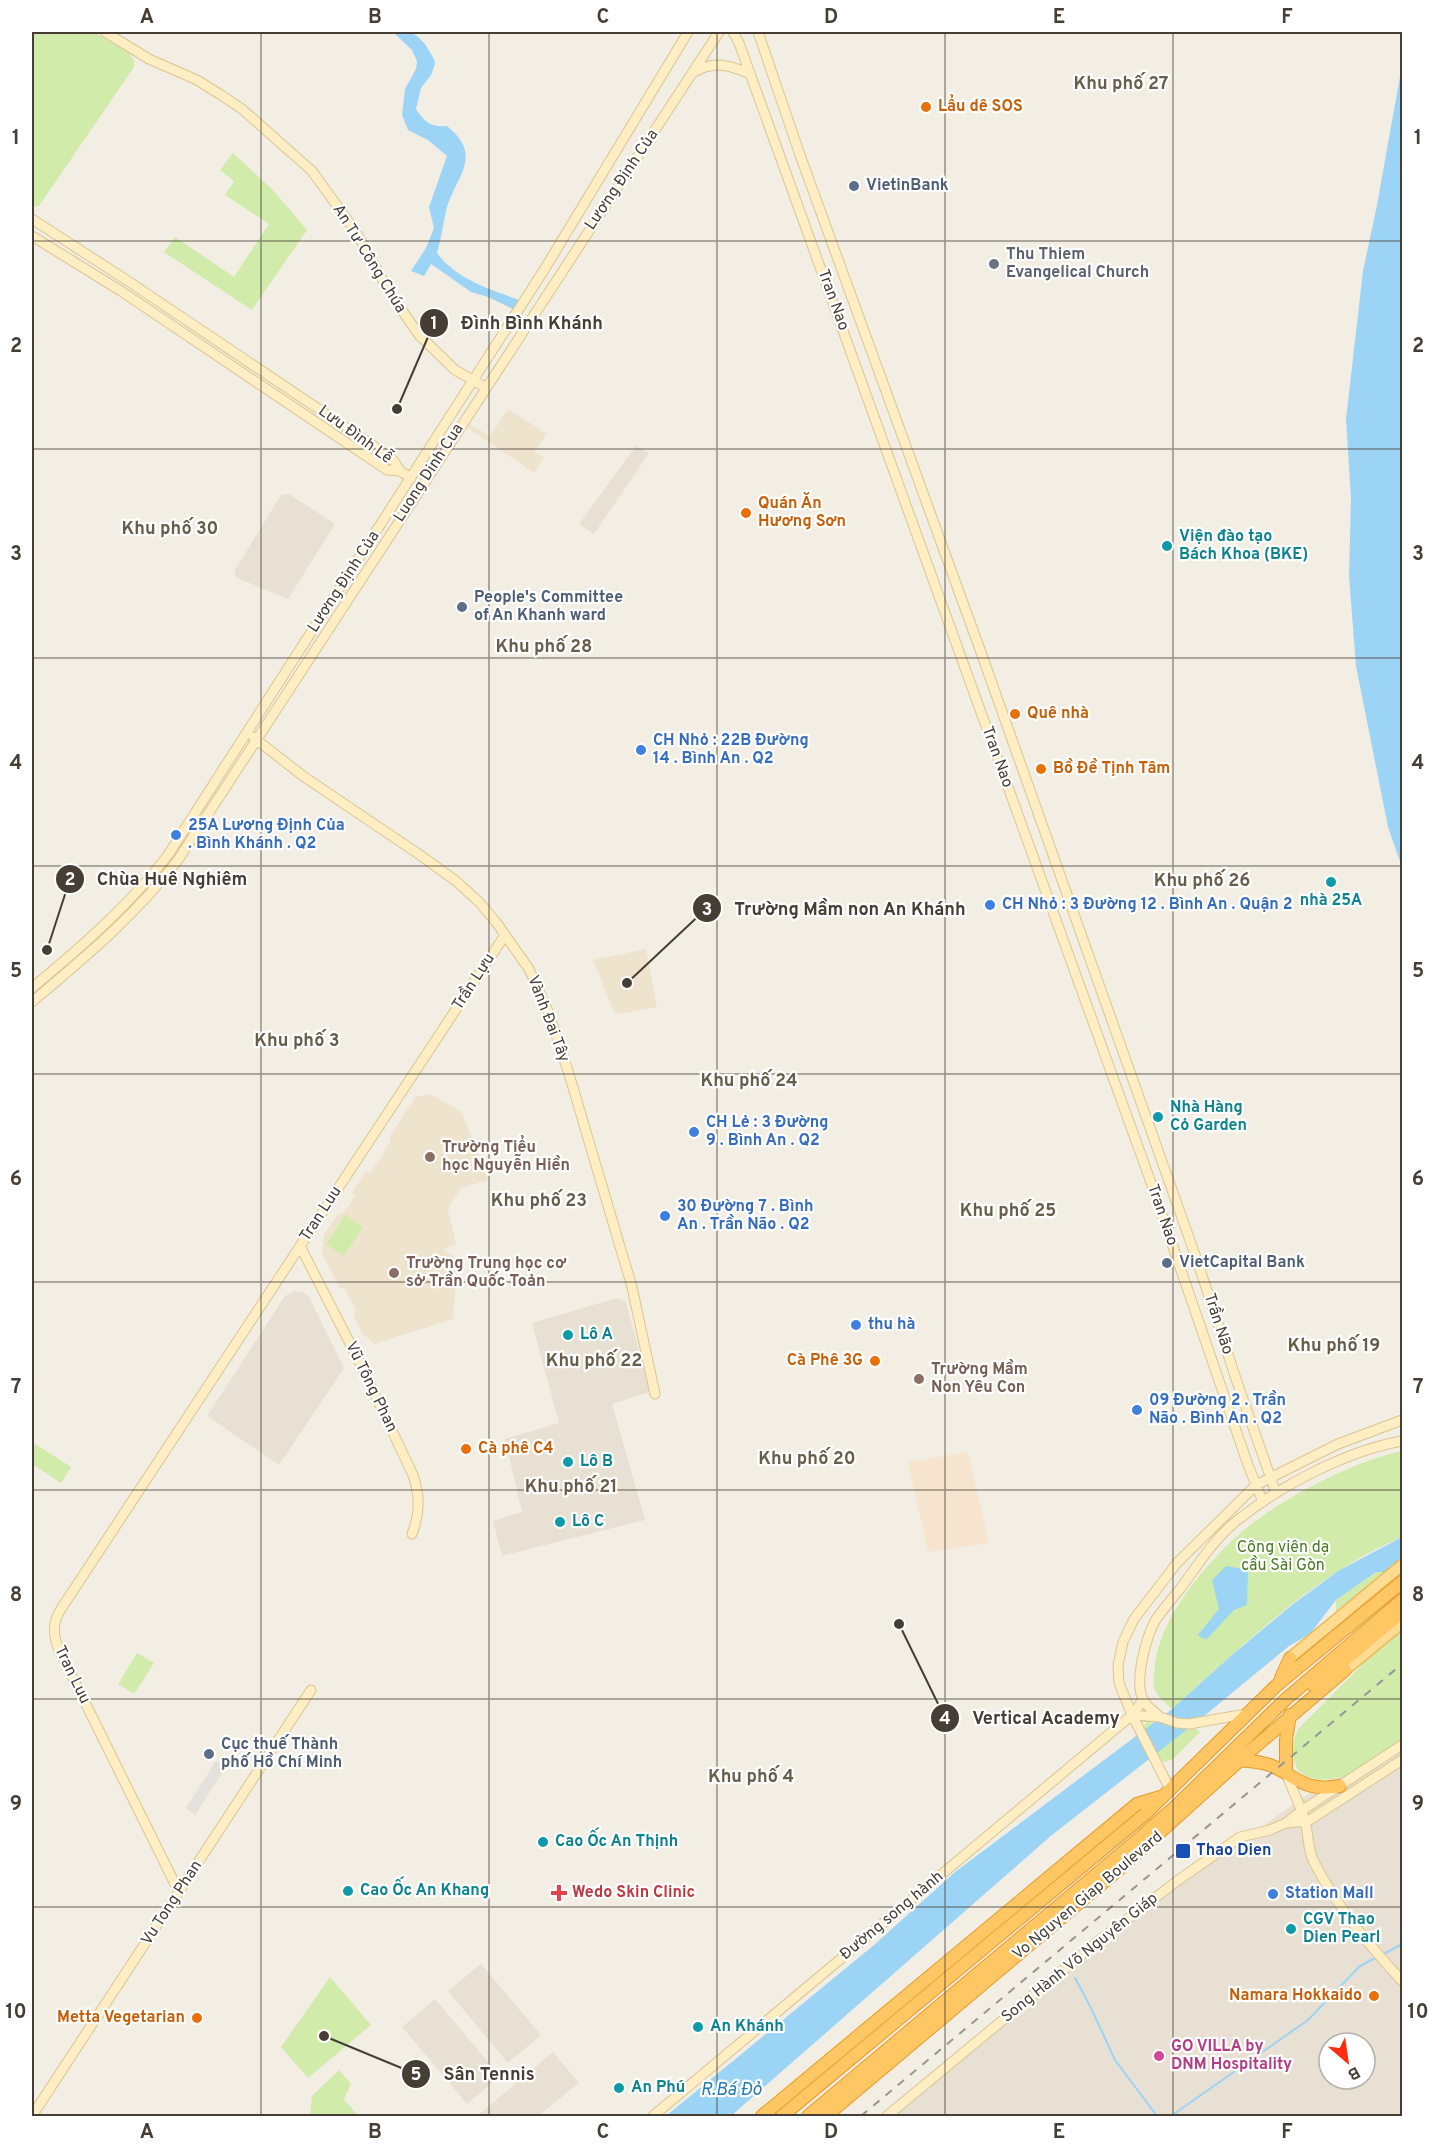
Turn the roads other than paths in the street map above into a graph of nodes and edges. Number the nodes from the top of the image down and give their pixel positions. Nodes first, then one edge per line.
1 (105, 32) edge
2 (688, 32) edge
3 (719, 32) edge
4 (733, 32) edge
5 (758, 32) edge
6 (693, 73) junction
7 (750, 74) junction
8 (620, 146) junction
9 (640, 151) junction
10 (33, 224) edge
11 (32, 236) edge
12 (473, 380) junction
13 (485, 387) junction
14 (400, 471) junction
15 (411, 478) junction
16 (931, 515) junction
17 (913, 522) junction
18 (1008, 731) junction
19 (247, 732) junction
20 (990, 737) junction
21 (256, 740) junction
22 (505, 935) junction
23 (1088, 957) junction
24 (1072, 964) junction
25 (32, 988) edge
26 (32, 1002) edge
27 (300, 1246) junction
28 (655, 1394) dead end
29 (1402, 1420) edge
30 (1402, 1441) edge
31 (1270, 1478) junction
32 (1256, 1485) junction
33 (1276, 1493) junction
34 (1263, 1502) junction
35 (412, 1534) dead end
36 (1402, 1565) edge
37 (1402, 1582) edge
38 (1402, 1600) edge
39 (1402, 1612) edge
40 (1402, 1623) edge
41 (1294, 1663) junction
42 (1339, 1664) junction
43 (311, 1690) dead end
44 (1143, 1700) junction
45 (1291, 1712) junction
46 (1246, 1714) junction
47 (1132, 1715) junction
48 (1160, 1717) junction
49 (1402, 1745) edge
50 (1224, 1758) junction
51 (1241, 1760) junction
52 (1402, 1760) edge
53 (1286, 1773) junction
54 (1340, 1786) junction
55 (1166, 1793) junction
56 (1301, 1811) junction
57 (1305, 1822) junction
58 (1286, 1823) junction
59 (179, 1892) junction
60 (1402, 1981) edge
61 (32, 2116) edge
62 (652, 2116) edge
63 (762, 2116) edge
64 (782, 2116) edge
65 (808, 2116) edge
66 (826, 2116) edge
67 (887, 2116) edge

1 - 12 main road, An Tư Công Chúa
2 - 8 main road
3 - 6 main road, Lương Định Của
4 - 7 main road, Tran Nao
5 - 16 main road, Tran Nao
6 - 7 main road
6 - 9 main road, Lương Định Của
7 - 17 main road, Tran Nao
8 - 9 main road
8 - 12 main road, Lương Định Của
9 - 13 main road, Lương Định Của
10 - 14 main road, Lưu Đình Lễ
11 - 14 main road, Lưu Đình Lễ
12 - 13 main road, An Tư Công Chúa
12 - 15 main road, Lương Định Của
13 - 21 main road, Luong Dinh Cua
14 - 15 main road
15 - 19 main road, Lương Định Của
16 - 17 main road
16 - 18 main road, Tran Nao
17 - 20 main road, Tran Nao
18 - 20 main road
18 - 23 main road, Tran Nao
19 - 21 main road, Vành Đai Tây
19 - 25 main road, Lương Định Của
20 - 24 main road, Tran Nao
21 - 22 main road, Vành Đai Tây
21 - 26 main road
22 - 27 main road, Tran Luu
22 - 28 main road, Vành Đai Tây
23 - 24 main road
23 - 31 main road, Tran Nao
24 - 32 main road, Tran Nao
27 - 35 main road, Vũ Tông Phan
27 - 59 main road, Tran Luu
29 - 31 main road
30 - 33 main road
31 - 32 main road
31 - 33 main road
32 - 34 main road
32 - 47 main road
33 - 34 main road
34 - 44 main road
36 - 41 main road
37 - 41 highway, Vo Nguyen Giap Boulevard
38 - 42 highway
39 - 42 highway
40 - 42 main road
41 - 46 highway, Vo Nguyen Giap Boulevard
42 - 45 highway, Vo Nguyen Giap Boulevard
42 - 50 highway, Vo Nguyen Giap Boulevard
43 - 59 main road, Vu Tong Phan
44 - 47 main road, Đường song hành
44 - 48 main road
45 - 50 highway, Vo Nguyen Giap Boulevard
45 - 51 highway, Vo Nguyen Giap Boulevard
45 - 53 highway
46 - 48 main road
46 - 55 highway, Vo Nguyen Giap Boulevard
47 - 48 main road
47 - 55 main road
47 - 62 main road, Đường song hành
49 - 54 main road, Song Hành Võ Nguyên Giáp
50 - 51 highway
50 - 65 highway, Vo Nguyen Giap Boulevard
51 - 53 highway
51 - 66 highway, Vo Nguyen Giap Boulevard
52 - 57 main road, Song Hành Võ Nguyên Giáp
53 - 54 highway
53 - 56 main road
54 - 56 main road, Song Hành Võ Nguyên Giáp
55 - 63 highway, Vo Nguyen Giap Boulevard
55 - 64 highway, Vo Nguyen Giap Boulevard
56 - 57 main road
56 - 58 main road, Song Hành Võ Nguyên Giáp
57 - 58 main road, Song Hành Võ Nguyên Giáp
57 - 60 main road
58 - 67 main road, Song Hành Võ Nguyên Giáp
59 - 61 main road, Vu Tong Phan

